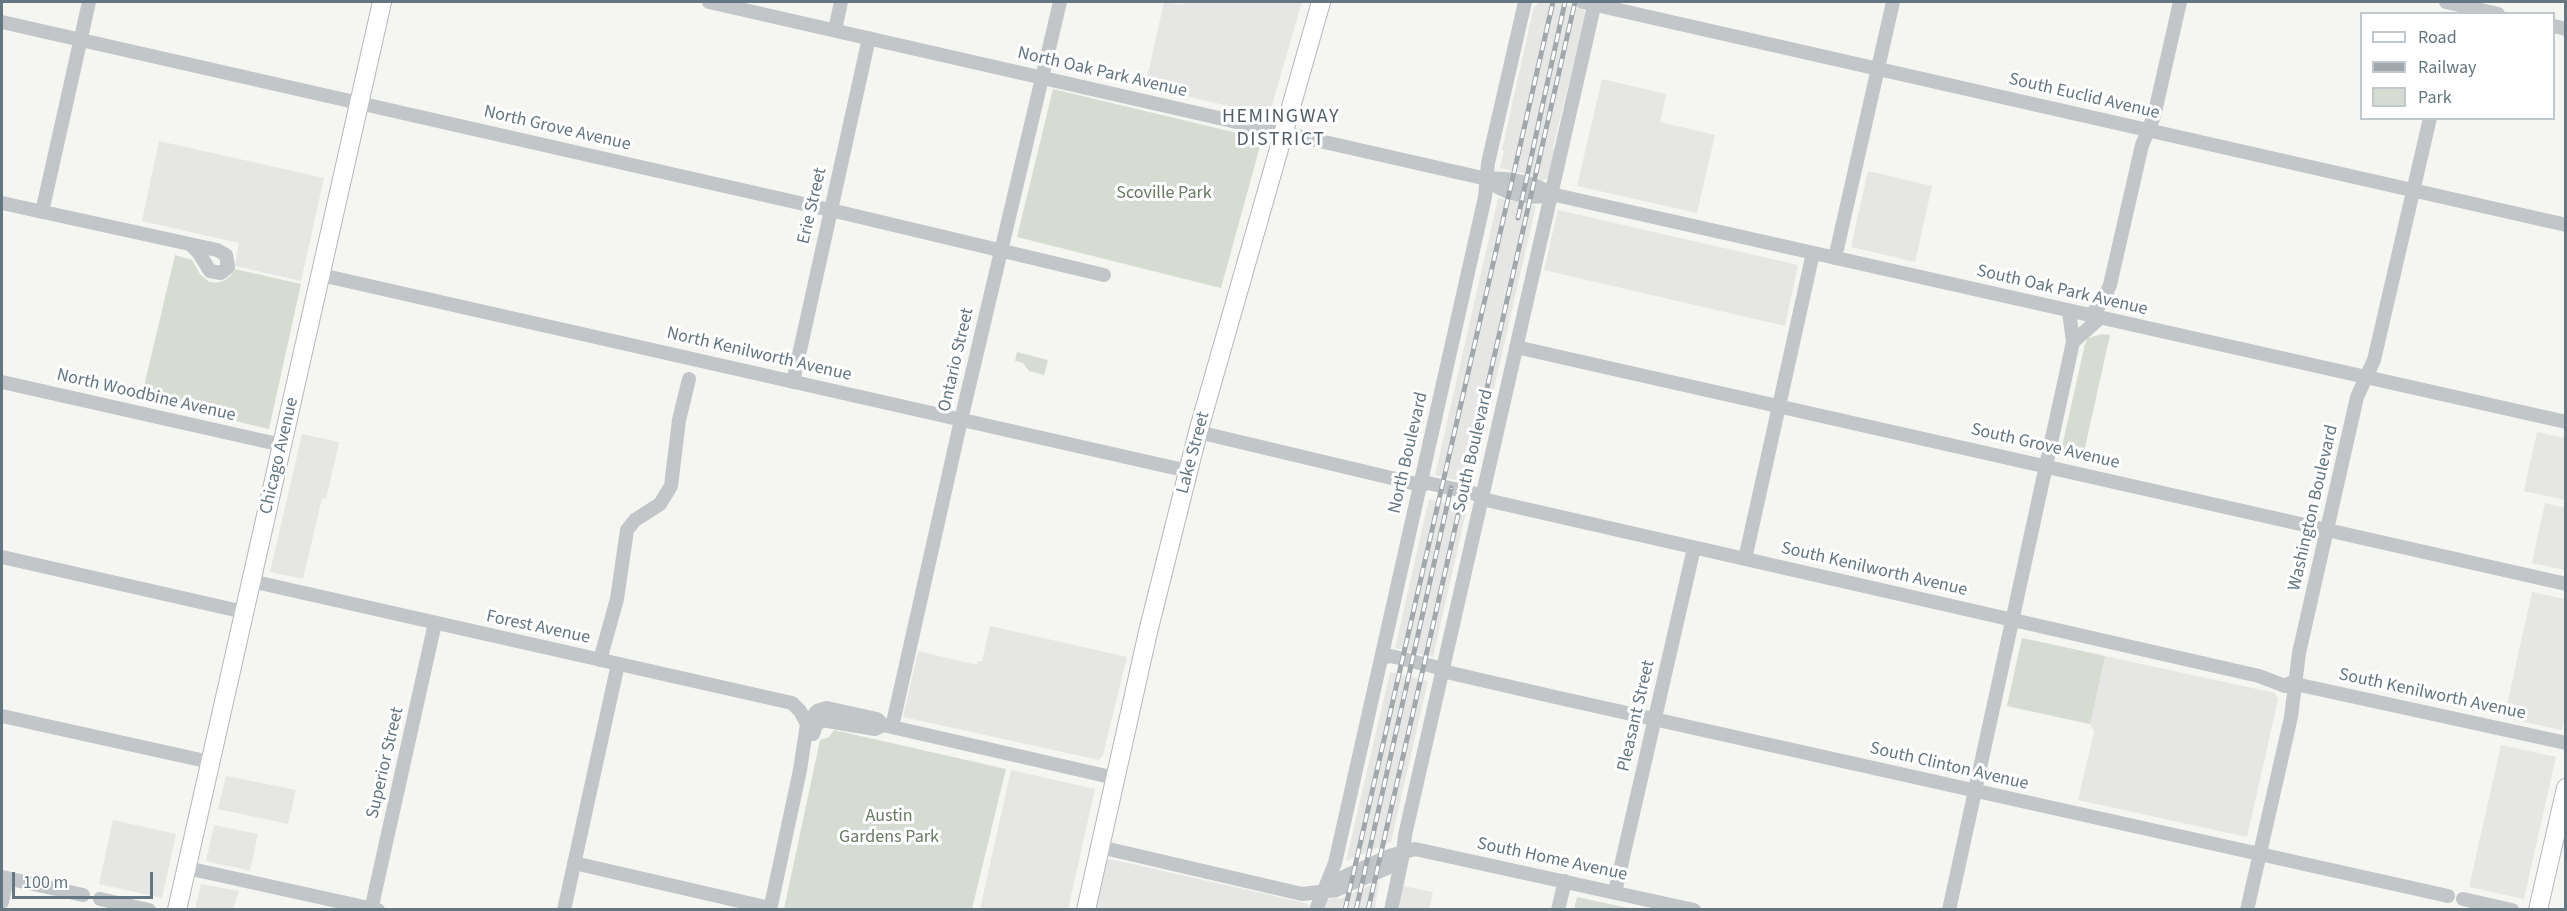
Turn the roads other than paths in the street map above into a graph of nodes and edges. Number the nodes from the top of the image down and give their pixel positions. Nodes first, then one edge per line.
1 (89, 2) edge
2 (382, 2) edge
3 (709, 2) edge
4 (841, 2) edge
5 (1060, 2) edge
6 (1321, 2) edge
7 (1525, 2) edge
8 (1592, 2) edge
9 (1893, 2) edge
10 (2180, 2) edge
11 (2453, 5) edge
12 (2488, 12) edge
13 (2, 22) edge
14 (835, 30) junction
15 (869, 38) junction
16 (81, 40) junction
17 (1877, 69) junction
18 (1042, 78) junction
19 (359, 103) junction
20 (2430, 120) edge
21 (2149, 130) junction
22 (1283, 133) junction
23 (1487, 179) junction
24 (2414, 190) junction
25 (1551, 194) junction
26 (2, 203) edge
27 (831, 210) junction
28 (42, 212) junction
29 (2565, 225) edge
30 (190, 245) dead end
31 (1001, 249) junction
32 (1813, 253) junction
33 (1835, 258) junction
34 (321, 275) junction
35 (1104, 275) dead end
36 (2069, 311) junction
37 (2100, 318) junction
38 (2073, 342) junction
39 (1516, 346) junction
40 (2366, 378) junction
41 (689, 379) dead end
42 (2, 382) edge
43 (793, 382) junction
44 (1778, 407) junction
45 (961, 420) junction
46 (2565, 422) edge
47 (1198, 432) junction
48 (282, 445) junction
49 (2046, 466) junction
50 (1188, 471) junction
51 (1421, 484) junction
52 (1482, 499) junction
53 (2327, 530) junction
54 (1694, 548) junction
55 (2, 558) edge
56 (1745, 559) junction
57 (251, 581) junction
58 (2565, 584) edge
59 (244, 612) junction
60 (2012, 620) junction
61 (435, 623) junction
62 (1382, 658) junction
63 (600, 660) junction
64 (618, 664) junction
65 (1442, 671) junction
66 (2293, 684) junction
67 (2, 717) edge
68 (1655, 720) junction
69 (887, 726) junction
70 (809, 729) junction
71 (2565, 743) edge
72 (210, 762) junction
73 (1115, 778) junction
74 (2565, 788) edge
75 (1975, 791) junction
76 (1100, 847) junction
77 (2260, 853) junction
78 (1403, 854) junction
79 (574, 863) junction
80 (187, 868) junction
81 (4, 878) edge
82 (1565, 881) junction
83 (1324, 891) junction
84 (1615, 892) junction
85 (83, 895) dead end
86 (2448, 896) dead end
87 (100, 899) dead end
88 (2463, 899) dead end
89 (2, 902) edge
90 (149, 909) edge
91 (177, 909) edge
92 (374, 909) edge
93 (564, 909) edge
94 (770, 909) edge
95 (1086, 909) edge
96 (1316, 909) edge
97 (1390, 909) edge
98 (1558, 909) edge
99 (1694, 909) edge
100 (1949, 909) edge
101 (2247, 909) edge
102 (2512, 909) edge
103 (2538, 909) edge

1 - 16 street
2 - 19 main road, Chicago Avenue
3 - 14 street, North Oak Park Avenue
4 - 14 street
5 - 18 street, Ontario Street
6 - 22 main road, Lake Street
7 - 23 street, North Boulevard
8 - 17 street, South Euclid Avenue
8 - 25 street, South Boulevard
9 - 17 street
10 - 21 street
11 - 12 street
13 - 16 street, North Grove Avenue
14 - 15 street, North Oak Park Avenue
15 - 18 street, North Oak Park Avenue
15 - 27 street, Erie Street
16 - 19 street, North Grove Avenue
16 - 28 street
17 - 21 street, South Euclid Avenue
17 - 33 street
18 - 22 street, North Oak Park Avenue
18 - 31 street, Ontario Street
19 - 27 street, North Grove Avenue
19 - 34 main road, Chicago Avenue
20 - 24 street, Washington Boulevard
21 - 24 street, South Euclid Avenue
21 - 37 street
22 - 23 street, North Oak Park Avenue
22 - 47 main road, Lake Street
23 - 25 street, North Oak Park Avenue
23 - 51 street, North Boulevard
24 - 29 street, South Euclid Avenue
24 - 40 street, Washington Boulevard
25 - 32 street, South Oak Park Avenue
25 - 39 street, South Boulevard
26 - 28 street
27 - 31 street, North Grove Avenue
27 - 43 street, Erie Street
28 - 30 street
31 - 35 street, North Grove Avenue
31 - 45 street, Ontario Street
32 - 33 street, South Oak Park Avenue
32 - 44 street
33 - 36 street, South Oak Park Avenue
34 - 43 street, North Kenilworth Avenue
34 - 48 main road, Chicago Avenue
36 - 37 street, South Oak Park Avenue
36 - 38 street
37 - 38 street
37 - 40 street, South Oak Park Avenue
38 - 49 street
39 - 44 street, South Grove Avenue
39 - 52 street, South Boulevard
40 - 46 street, South Oak Park Avenue
40 - 53 street, Washington Boulevard
41 - 63 street
42 - 48 street, North Woodbine Avenue
43 - 45 street, North Kenilworth Avenue
44 - 49 street, South Grove Avenue
44 - 56 street
45 - 50 street, North Kenilworth Avenue
45 - 69 street, Ontario Street
47 - 50 main road, Lake Street
47 - 51 street
48 - 57 main road, Chicago Avenue
49 - 53 street, South Grove Avenue
49 - 60 street
50 - 73 main road, Lake Street
51 - 52 street
51 - 62 street, North Boulevard
52 - 54 street, South Kenilworth Avenue
52 - 65 street, South Boulevard
53 - 58 street, South Grove Avenue
53 - 66 street, Washington Boulevard
54 - 56 street, South Kenilworth Avenue
54 - 68 street, Pleasant Street
55 - 59 street
56 - 60 street, South Kenilworth Avenue
57 - 59 main road, Chicago Avenue
57 - 61 street, Forest Avenue
59 - 72 main road, Chicago Avenue
60 - 66 street, South Kenilworth Avenue
60 - 75 street
61 - 63 street, Forest Avenue
61 - 92 street, Superior Street
62 - 65 street, South Clinton Avenue
62 - 83 street, North Boulevard
63 - 64 street, Forest Avenue
64 - 70 street, Forest Avenue
64 - 79 street
65 - 68 street, South Clinton Avenue
65 - 78 street, South Boulevard
66 - 71 street, South Kenilworth Avenue
66 - 77 street, Washington Boulevard
67 - 72 street
68 - 75 street, South Clinton Avenue
68 - 84 street, Pleasant Street
69 - 70 street
69 - 73 street
70 - 94 street
72 - 80 main road, Chicago Avenue
73 - 76 main road, Lake Street
74 - 103 main road
75 - 77 street, South Clinton Avenue
75 - 100 street
76 - 83 street
76 - 95 main road, Lake Street
77 - 86 street, South Clinton Avenue
77 - 101 street, Washington Boulevard
78 - 82 street, South Home Avenue
78 - 83 street, South Home Avenue
78 - 97 street, South Boulevard
79 - 93 street
79 - 94 street
80 - 91 main road, Chicago Avenue
80 - 92 street
81 - 85 street
81 - 89 street
82 - 84 street, South Home Avenue
82 - 98 street
83 - 96 street, North Boulevard
84 - 99 street, South Home Avenue
87 - 90 street
88 - 102 street

